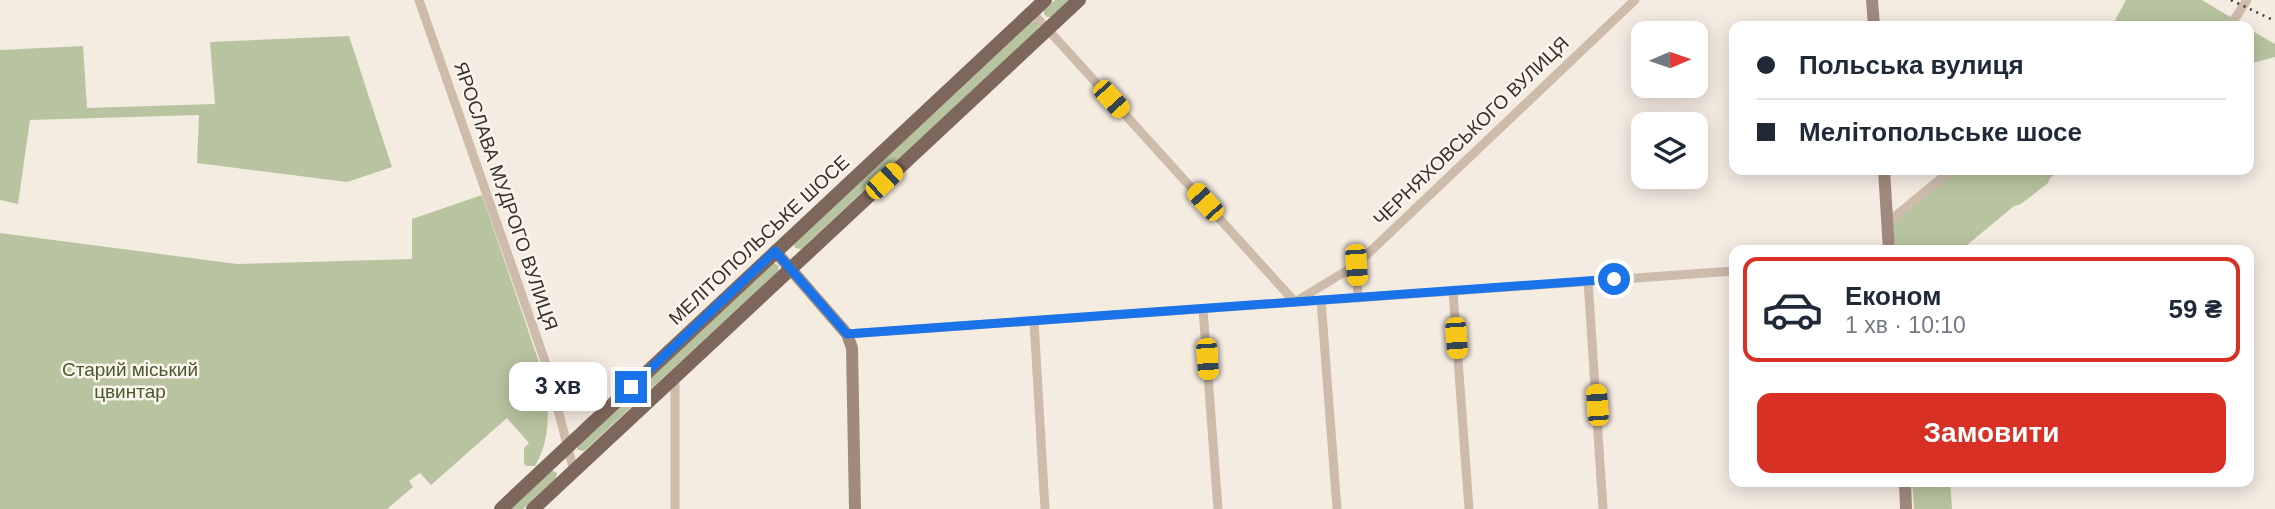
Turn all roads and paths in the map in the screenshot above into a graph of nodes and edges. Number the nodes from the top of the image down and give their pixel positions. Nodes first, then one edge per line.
1 (419, 0) edge
2 (1045, 0) edge
3 (1079, 0) edge
4 (1635, 0) edge
5 (1871, 0) edge
6 (2248, 0) edge
7 (1032, 12) junction
8 (1873, 21) edge
9 (2233, 21) edge
10 (1048, 29) junction
11 (1884, 175) edge
12 (1946, 175) edge
13 (1887, 223) junction
14 (1889, 245) edge
15 (775, 251) junction
16 (1356, 265) junction
17 (790, 268) junction
18 (1729, 271) edge
19 (1588, 281) junction
20 (1453, 291) junction
21 (1358, 298) junction
22 (1321, 300) junction
23 (1295, 302) junction
24 (1203, 309) junction
25 (1034, 321) junction
26 (847, 334) junction
27 (675, 376) junction
28 (568, 446) junction
29 (575, 471) junction
30 (1905, 487) edge
31 (501, 509) edge
32 (533, 509) edge
33 (675, 509) edge
34 (855, 509) edge
35 (1045, 509) edge
36 (1218, 509) edge
37 (1337, 509) edge
38 (1469, 509) edge
39 (1604, 509) edge
40 (1906, 509) edge

1 - 28 street, ЯРОСЛАВА МУДРОГО ВУЛИЦЯ
2 - 7 main road, МЕЛІТОПОЛЬСЬКЕ ШОСЕ
3 - 10 main road
4 - 16 street, ЧЕРНЯХОВСЬКОГО ВУЛИЦЯ
5 - 8 street
6 - 9 street
7 - 10 street
7 - 15 main road, МЕЛІТОПОЛЬСЬКЕ ШОСЕ
10 - 17 main road
10 - 23 street
11 - 13 street
12 - 13 street
13 - 14 street
15 - 17 street
15 - 28 main road, МЕЛІТОПОЛЬСЬКЕ ШОСЕ
16 - 21 street
16 - 23 street, ЧЕРНЯХОВСЬКОГО ВУЛИЦЯ
17 - 26 street
17 - 27 main road
18 - 19 street
19 - 20 street
19 - 39 street
20 - 21 street
20 - 38 street
21 - 22 street
22 - 23 street
22 - 37 street
23 - 24 street
24 - 25 street
24 - 36 street
25 - 26 street
25 - 35 street
26 - 34 street
27 - 29 main road
27 - 33 street
28 - 29 street, ЯРОСЛАВА МУДРОГО ВУЛИЦЯ
28 - 31 main road, МЕЛІТОПОЛЬСЬКЕ ШОСЕ
29 - 32 main road
30 - 40 street

